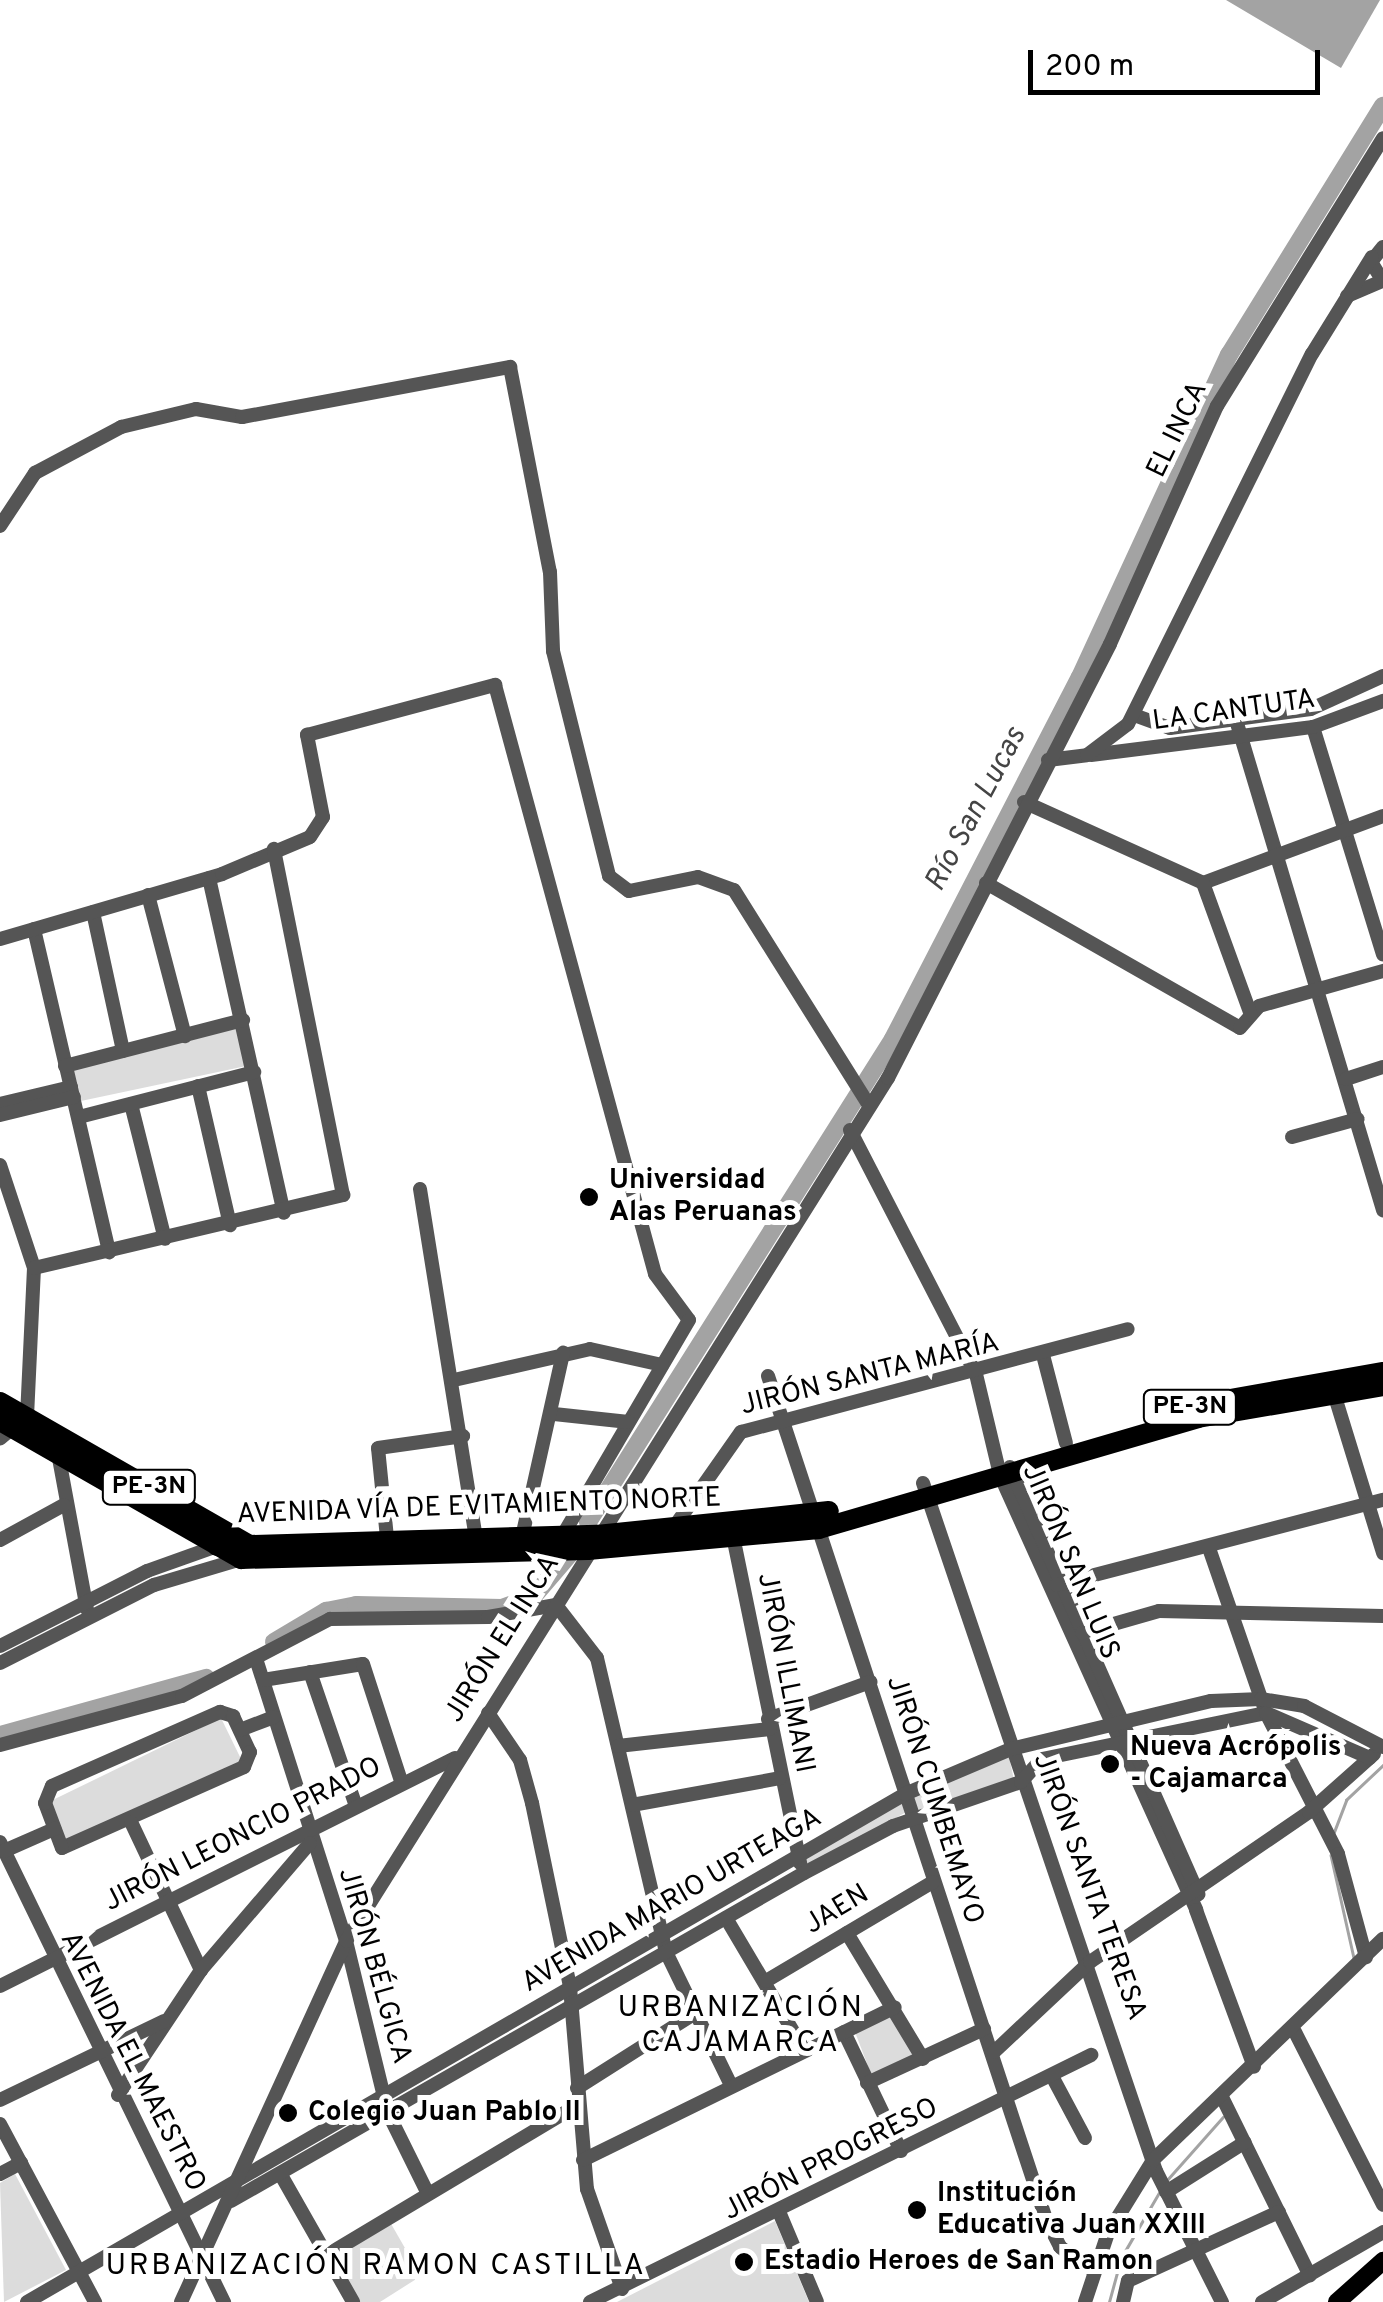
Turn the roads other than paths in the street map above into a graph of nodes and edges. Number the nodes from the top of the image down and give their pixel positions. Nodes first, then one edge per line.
1 (1383, 138) edge
2 (1380, 250) edge
3 (1383, 281) edge
4 (1347, 296) junction
5 (0, 526) edge
6 (1377, 679) edge
7 (1383, 702) edge
8 (1134, 715) junction
9 (1236, 720) junction
10 (1314, 728) junction
11 (1124, 730) junction
12 (1240, 737) junction
13 (1132, 750) junction
14 (1087, 756) junction
15 (1048, 760) junction
16 (1024, 802) junction
17 (1383, 816) edge
18 (1345, 832) junction
19 (274, 849) junction
20 (1275, 856) junction
21 (209, 878) junction
22 (986, 883) junction
23 (1203, 884) junction
24 (148, 895) junction
25 (93, 912) junction
26 (34, 929) junction
27 (0, 939) edge
28 (1383, 954) edge
29 (1383, 971) edge
30 (1317, 991) junction
31 (1251, 1015) junction
32 (243, 1020) junction
33 (185, 1036) junction
34 (123, 1051) junction
35 (65, 1066) junction
36 (1383, 1067) edge
37 (254, 1072) junction
38 (1346, 1080) junction
39 (198, 1086) junction
40 (72, 1092) junction
41 (865, 1098) junction
42 (0, 1104) edge
43 (131, 1104) junction
44 (0, 1115) edge
45 (79, 1117) junction
46 (1358, 1119) junction
47 (850, 1130) junction
48 (1292, 1137) dead end
49 (0, 1165) edge
50 (1378, 1168) edge
51 (420, 1190) dead end
52 (1383, 1210) edge
53 (284, 1213) junction
54 (230, 1225) junction
55 (165, 1239) junction
56 (109, 1252) junction
57 (34, 1268) junction
58 (1127, 1328) dead end
59 (564, 1353) junction
60 (1043, 1355) junction
61 (662, 1365) junction
62 (1383, 1372) edge
63 (976, 1374) junction
64 (768, 1376) dead end
65 (454, 1380) junction
66 (1331, 1385) junction
67 (1383, 1386) edge
68 (0, 1402) edge
69 (554, 1414) junction
70 (786, 1421) junction
71 (629, 1422) junction
72 (1160, 1422) junction
73 (11, 1426) edge
74 (463, 1436) junction
75 (1066, 1443) junction
76 (58, 1453) junction
77 (1006, 1468) junction
78 (926, 1489) junction
79 (1376, 1503) edge
80 (64, 1504) junction
81 (817, 1522) junction
82 (672, 1530) junction
83 (522, 1537) junction
84 (387, 1538) junction
85 (0, 1540) edge
86 (734, 1541) junction
87 (575, 1543) junction
88 (477, 1544) junction
89 (217, 1546) junction
90 (242, 1550) junction
91 (1210, 1551) junction
92 (1383, 1553) edge
93 (1058, 1584) junction
94 (556, 1605) junction
95 (87, 1610) junction
96 (1231, 1611) junction
97 (1383, 1616) edge
98 (1088, 1630) junction
99 (1073, 1638) junction
100 (0, 1646) edge
101 (257, 1662) junction
102 (0, 1663) edge
103 (310, 1672) junction
104 (262, 1680) junction
105 (870, 1682) junction
106 (1264, 1706) junction
107 (488, 1714) junction
108 (274, 1717) junction
109 (1117, 1720) junction
110 (769, 1724) junction
111 (240, 1730) junction
112 (1125, 1740) junction
113 (0, 1746) edge
114 (618, 1746) junction
115 (1383, 1747) edge
116 (1011, 1749) junction
117 (456, 1758) junction
118 (1370, 1758) junction
119 (780, 1778) junction
120 (402, 1781) junction
121 (1021, 1782) junction
122 (905, 1794) junction
123 (632, 1805) junction
124 (356, 1806) junction
125 (1310, 1812) junction
126 (912, 1821) junction
127 (131, 1822) junction
128 (54, 1829) junction
129 (308, 1838) junction
130 (2, 1846) edge
131 (801, 1866) junction
132 (6, 1870) edge
133 (934, 1882) junction
134 (1192, 1897) junction
135 (168, 1903) junction
136 (726, 1918) junction
137 (847, 1933) junction
138 (662, 1934) junction
139 (1383, 1939) edge
140 (346, 1942) junction
141 (666, 1952) junction
142 (1366, 1957) junction
143 (50, 1960) junction
144 (1090, 1962) junction
145 (201, 1970) junction
146 (766, 1982) junction
147 (0, 1986) edge
148 (570, 1987) junction
149 (894, 2007) junction
150 (571, 2010) junction
151 (695, 2013) junction
152 (164, 2020) junction
153 (984, 2029) junction
154 (844, 2032) junction
155 (1295, 2032) junction
156 (804, 2050) junction
157 (94, 2052) junction
158 (994, 2052) junction
159 (1091, 2055) dead end
160 (450, 2058) junction
161 (923, 2059) junction
162 (1251, 2061) junction
163 (457, 2074) junction
164 (1053, 2078) junction
165 (868, 2083) junction
166 (731, 2085) junction
167 (576, 2088) junction
168 (118, 2095) junction
169 (384, 2096) junction
170 (1222, 2097) junction
171 (1010, 2099) junction
172 (0, 2100) edge
173 (578, 2105) junction
174 (388, 2113) junction
175 (0, 2124) edge
176 (1085, 2138) dead end
177 (1245, 2142) junction
178 (901, 2151) junction
179 (583, 2160) junction
180 (1153, 2160) junction
181 (21, 2163) junction
182 (0, 2174) edge
183 (281, 2174) junction
184 (239, 2184) junction
185 (1164, 2188) junction
186 (428, 2194) junction
187 (232, 2201) junction
188 (1383, 2205) edge
189 (1279, 2212) junction
190 (181, 2214) junction
191 (780, 2214) junction
192 (1383, 2232) edge
193 (1197, 2250) junction
194 (206, 2254) junction
195 (327, 2255) junction
196 (1383, 2261) edge
197 (1094, 2271) junction
198 (78, 2272) junction
199 (1383, 2275) edge
200 (1310, 2276) junction
201 (622, 2289) junction
202 (1123, 2294) edge
203 (27, 2302) edge
204 (94, 2302) edge
205 (180, 2302) edge
206 (224, 2302) edge
207 (353, 2302) edge
208 (590, 2302) edge
209 (817, 2302) edge
210 (1085, 2302) edge
211 (1222, 2302) edge
212 (1262, 2302) edge
213 (1337, 2302) edge
214 (1354, 2302) edge

1 - 15 street, EL INCA
2 - 3 street
2 - 4 street
3 - 4 street
4 - 8 street
5 - 41 street
6 - 7 street
6 - 9 street, LA CANTUTA
7 - 10 street, LA CANTUTA
8 - 9 street, LA CANTUTA
8 - 11 street
9 - 12 street
10 - 12 street, LA CANTUTA
10 - 18 street
11 - 13 street
11 - 14 street
12 - 13 street, LA CANTUTA
12 - 20 street
13 - 14 street, LA CANTUTA
14 - 15 street, LA CANTUTA
15 - 16 street, JIRÓN EL INCA
16 - 22 street, JIRÓN EL INCA
16 - 23 street
17 - 18 street
18 - 20 street
18 - 28 street
19 - 21 street
19 - 53 street
19 - 61 street
20 - 23 street
20 - 30 street
21 - 24 street
21 - 32 street
22 - 31 street
22 - 41 street, JIRÓN EL INCA
23 - 31 street
24 - 25 street
24 - 33 street
25 - 26 street
25 - 34 street
26 - 27 street
26 - 35 street
29 - 30 street
30 - 31 street
30 - 38 street
32 - 33 street
32 - 37 street
33 - 34 street
34 - 35 street
35 - 40 street
36 - 38 street
37 - 39 street
37 - 53 street
38 - 46 street
39 - 43 street
39 - 54 street
40 - 42 street
40 - 44 street
40 - 45 street
41 - 47 street, JIRÓN EL INCA
43 - 45 street
43 - 55 street
45 - 56 street
46 - 48 street
46 - 50 street
47 - 63 street, JIRÓN SAN LUIS
47 - 87 street, JIRÓN EL INCA
49 - 57 street
50 - 52 street
51 - 65 street
53 - 54 street
54 - 55 street
55 - 56 street
56 - 57 street
57 - 73 street
58 - 60 street, JIRÓN SANTA MARÍA
59 - 61 street
59 - 65 street
59 - 69 street
60 - 63 street, JIRÓN SANTA MARÍA
60 - 75 street
61 - 71 street
62 - 66 highway, PE-3N
63 - 70 street, JIRÓN SANTA MARÍA
63 - 77 street, JIRÓN SAN LUIS
64 - 70 street, JIRÓN CUMBEMAYO
65 - 74 street
66 - 67 highway, PE-3N
66 - 72 highway, PE-3N
66 - 79 street
68 - 73 highway, PE-3N
69 - 71 street
69 - 83 street
70 - 81 street, JIRÓN CUMBEMAYO
70 - 82 street, JIRÓN SANTA MARÍA
71 - 87 street
72 - 75 highway, PE-3N
72 - 77 highway, PE-3N
73 - 76 highway, PE-3N
73 - 90 highway, PE-3N
74 - 84 street
74 - 88 street
75 - 77 highway, PE-3N
76 - 80 street
76 - 89 highway, PE-3N
77 - 78 highway, PE-3N
77 - 93 street, JIRÓN SAN LUIS
78 - 81 highway, PE-3N
78 - 116 street, JIRÓN SANTA TERESA
79 - 91 street
79 - 92 street
80 - 85 street
80 - 95 street
81 - 82 highway, AVENIDA VÍA DE EVITAMIENTO NORTE / PE-3N
81 - 86 highway, PE-3N
81 - 105 street, JIRÓN CUMBEMAYO
82 - 87 highway, AVENIDA VÍA DE EVITAMIENTO NORTE / PE-3N
83 - 87 highway, AVENIDA VÍA DE EVITAMIENTO NORTE / PE-3N
83 - 88 highway, AVENIDA VÍA DE EVITAMIENTO NORTE / PE-3N
84 - 88 highway, AVENIDA VÍA DE EVITAMIENTO NORTE / PE-3N
84 - 90 highway, AVENIDA VÍA DE EVITAMIENTO NORTE / PE-3N
86 - 87 highway, AVENIDA VÍA DE EVITAMIENTO NORTE / PE-3N
86 - 110 street, JIRÓN ILLIMANI
87 - 88 highway, AVENIDA VÍA DE EVITAMIENTO NORTE / PE-3N
87 - 94 street, JIRÓN EL INCA
88 - 90 highway, AVENIDA VÍA DE EVITAMIENTO NORTE / PE-3N
89 - 90 highway, AVENIDA VÍA DE EVITAMIENTO NORTE / PE-3N
89 - 95 street
90 - 95 street
91 - 93 street
91 - 96 street
93 - 98 street, JIRÓN SAN LUIS
93 - 99 street, JIRÓN SAN LUIS
94 - 101 street
94 - 107 street, JIRÓN EL INCA
94 - 114 street
95 - 100 street
95 - 102 street
96 - 97 street
96 - 98 street
96 - 106 street
98 - 99 street
98 - 109 street, JIRÓN SAN LUIS
99 - 109 street, JIRÓN SAN LUIS
101 - 104 street, JIRÓN BÉLGICA
101 - 113 street
103 - 104 street
103 - 120 street
103 - 124 street
104 - 108 street, JIRÓN BÉLGICA
105 - 110 street
105 - 122 street, JIRÓN CUMBEMAYO
106 - 109 street, AVENIDA MARIO URTEAGA
106 - 112 street, AVENIDA MARIO URTEAGA
106 - 115 street, AVENIDA MARIO URTEAGA
106 - 118 street, AVENIDA MARIO URTEAGA
106 - 125 street
107 - 117 street, JIRÓN EL INCA
107 - 148 street
108 - 111 street
108 - 129 street, JIRÓN BÉLGICA
109 - 112 street, JIRÓN SAN LUIS
109 - 116 street, AVENIDA MARIO URTEAGA
110 - 114 street
110 - 119 street, JIRÓN ILLIMANI
111 - 127 street
111 - 128 street
112 - 121 street, AVENIDA MARIO URTEAGA
112 - 134 street, JIRÓN SAN LUIS
114 - 123 street
115 - 118 street
116 - 121 street, JIRÓN SANTA TERESA
116 - 122 street, AVENIDA MARIO URTEAGA
117 - 120 street, JIRÓN LEONCIO PRADO
117 - 140 street, JIRÓN EL INCA
118 - 125 street
119 - 123 street
119 - 131 street, JIRÓN ILLIMANI
120 - 124 street, JIRÓN LEONCIO PRADO
121 - 126 street, AVENIDA MARIO URTEAGA
121 - 144 street, JIRÓN SANTA TERESA
122 - 126 street, JIRÓN CUMBEMAYO
122 - 131 street, AVENIDA MARIO URTEAGA
123 - 138 street
124 - 129 street, JIRÓN LEONCIO PRADO
125 - 134 street
125 - 142 street
126 - 131 street, AVENIDA MARIO URTEAGA
126 - 133 street, JIRÓN CUMBEMAYO
127 - 128 street
127 - 135 street
128 - 130 street
129 - 135 street, JIRÓN LEONCIO PRADO
129 - 140 street, JIRÓN BÉLGICA
129 - 145 street
130 - 132 street, AVENIDA EL MAESTRO
131 - 136 street, AVENIDA MARIO URTEAGA
131 - 138 street, AVENIDA MARIO URTEAGA
132 - 143 street, AVENIDA EL MAESTRO
133 - 137 street, JAEN
133 - 153 street, JIRÓN CUMBEMAYO
134 - 144 street
134 - 162 street, JIRÓN SAN LUIS
135 - 143 street, JIRÓN LEONCIO PRADO
135 - 145 street
136 - 141 street, AVENIDA MARIO URTEAGA
136 - 146 street
137 - 146 street, JAEN
137 - 149 street
138 - 141 street
138 - 148 street, AVENIDA MARIO URTEAGA
139 - 142 street
140 - 169 street, JIRÓN BÉLGICA
140 - 184 street, JIRÓN EL INCA
141 - 150 street, AVENIDA MARIO URTEAGA
141 - 151 street
142 - 155 street
143 - 147 street, JIRÓN LEONCIO PRADO
143 - 157 street, AVENIDA EL MAESTRO
144 - 158 street
144 - 180 street, JIRÓN SANTA TERESA
145 - 152 street
146 - 156 street
148 - 150 street
148 - 160 street, AVENIDA MARIO URTEAGA
149 - 154 street
149 - 161 street
150 - 163 street, AVENIDA MARIO URTEAGA
150 - 167 street
151 - 166 street
151 - 167 street
152 - 157 street
152 - 168 street
153 - 158 street, JIRÓN CUMBEMAYO
153 - 161 street
154 - 156 street
154 - 165 street
155 - 162 street
155 - 188 street
156 - 166 street
157 - 168 street, AVENIDA EL MAESTRO
157 - 172 street
158 - 171 street, JIRÓN CUMBEMAYO
159 - 164 street, JIRÓN PROGRESO
160 - 163 street
160 - 169 street, AVENIDA MARIO URTEAGA
161 - 165 street
162 - 170 street
163 - 174 street, AVENIDA MARIO URTEAGA
164 - 171 street, JIRÓN PROGRESO
164 - 176 street
165 - 178 street
166 - 179 street
167 - 173 street
168 - 190 street, AVENIDA EL MAESTRO
169 - 174 street, JIRÓN BÉLGICA
169 - 184 street, AVENIDA MARIO URTEAGA
170 - 177 street
170 - 180 street
171 - 178 street, JIRÓN PROGRESO
171 - 197 street, JIRÓN CUMBEMAYO
173 - 179 street
173 - 186 street
174 - 183 street, AVENIDA MARIO URTEAGA
174 - 186 street, JIRÓN BÉLGICA
175 - 181 street
177 - 185 street
177 - 189 street
178 - 191 street, JIRÓN PROGRESO
179 - 201 street
180 - 185 street, JIRÓN SANTA TERESA
180 - 197 street
181 - 182 street
181 - 198 street
183 - 187 street, AVENIDA MARIO URTEAGA
183 - 195 street
184 - 187 street, JIRÓN EL INCA
184 - 190 street, AVENIDA MARIO URTEAGA
185 - 193 street, JIRÓN SANTA TERESA
186 - 195 street
187 - 194 street, JIRÓN EL INCA
189 - 193 street
189 - 200 street
190 - 194 street, AVENIDA EL MAESTRO
190 - 198 street, AVENIDA MARIO URTEAGA
191 - 201 street, JIRÓN PROGRESO
191 - 209 street
192 - 200 street
193 - 202 street
193 - 211 street, JIRÓN SANTA TERESA
194 - 205 street, JIRÓN EL INCA
194 - 206 street, AVENIDA EL MAESTRO
195 - 207 street
196 - 213 main road
197 - 210 street
198 - 203 street, AVENIDA MARIO URTEAGA
198 - 204 street
199 - 214 main road
200 - 212 street
201 - 208 street, JIRÓN PROGRESO

